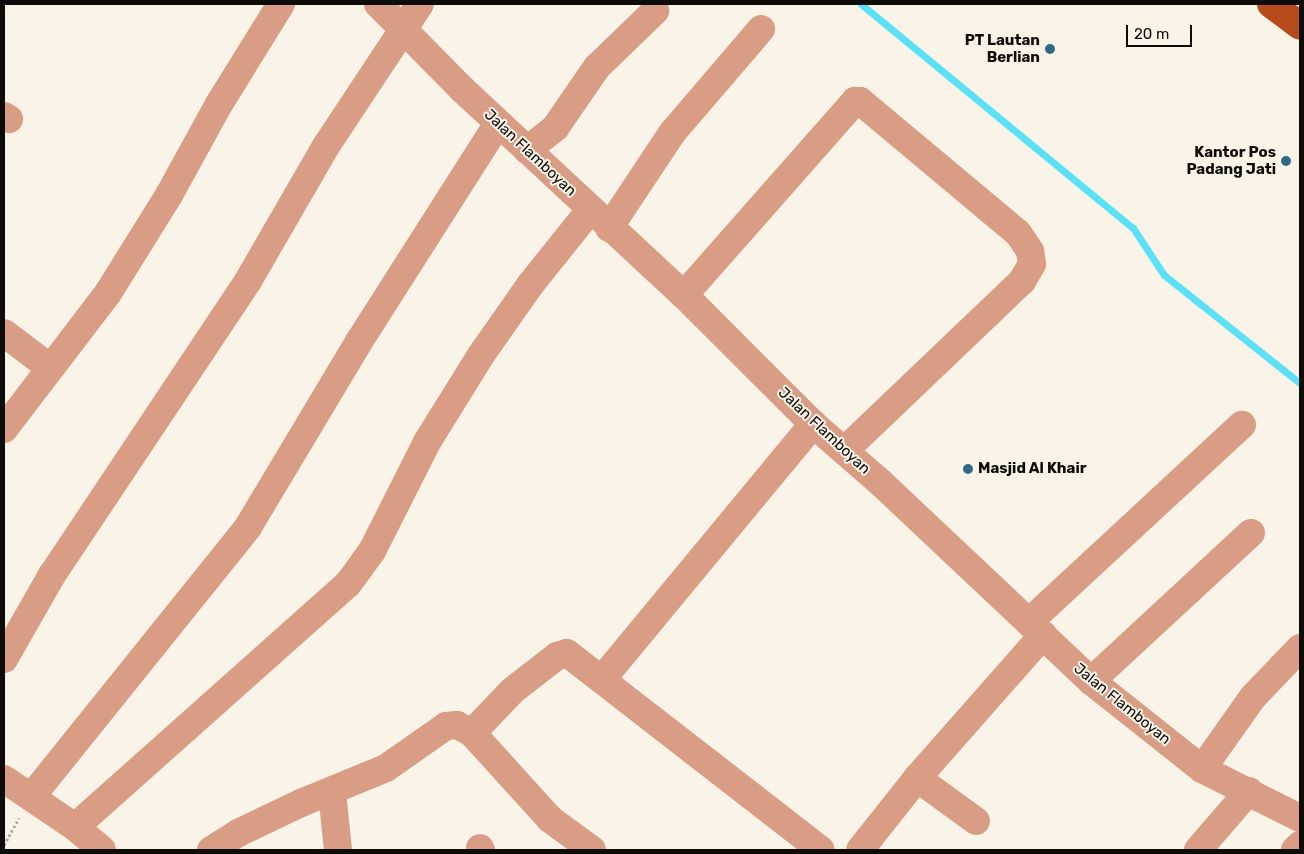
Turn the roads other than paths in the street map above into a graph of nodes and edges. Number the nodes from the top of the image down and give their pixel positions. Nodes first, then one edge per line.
1 (280, 4) edge
2 (378, 4) edge
3 (420, 4) edge
4 (1271, 4) edge
5 (655, 11) dead end
6 (1300, 26) edge
7 (761, 28) dead end
8 (403, 29) junction
9 (498, 123) junction
10 (527, 150) junction
11 (590, 210) junction
12 (610, 228) junction
13 (684, 295) junction
14 (4, 333) edge
15 (49, 367) junction
16 (813, 424) junction
17 (1242, 425) dead end
18 (4, 429) edge
19 (844, 451) junction
20 (1251, 533) dead end
21 (1036, 628) junction
22 (1300, 648) edge
23 (4, 659) edge
24 (603, 678) junction
25 (1092, 681) junction
26 (472, 732) junction
27 (1202, 769) junction
28 (917, 778) junction
29 (4, 779) edge
30 (1249, 791) junction
31 (332, 792) junction
32 (32, 796) junction
33 (1300, 818) edge
34 (976, 821) dead end
35 (75, 827) junction
36 (239, 842) edge
37 (1300, 845) edge
38 (102, 850) edge
39 (211, 850) edge
40 (338, 850) edge
41 (592, 850) edge
42 (821, 850) edge
43 (860, 850) edge
44 (1198, 850) edge
45 (1295, 850) edge

1 - 15 street
2 - 8 street, Jalan Flamboyan
3 - 8 street
4 - 6 main road
5 - 10 street
7 - 12 street
8 - 9 street, Jalan Flamboyan
8 - 23 street
9 - 10 street, Jalan Flamboyan
9 - 32 street
10 - 11 street, Jalan Flamboyan
11 - 12 street, Jalan Flamboyan
11 - 35 street
12 - 13 street, Jalan Flamboyan
13 - 16 street, Jalan Flamboyan
13 - 19 street
14 - 15 street
15 - 18 street
16 - 19 street, Jalan Flamboyan
16 - 24 street
17 - 21 street
19 - 21 street, Jalan Flamboyan
20 - 25 street
21 - 25 street, Jalan Flamboyan
21 - 28 street
22 - 27 street
24 - 26 street
24 - 42 street
25 - 27 street, Jalan Flamboyan
26 - 31 street
26 - 41 street
27 - 30 street, Jalan Flamboyan
28 - 34 street
28 - 43 street
29 - 32 street
30 - 33 street, Jalan Flamboyan
30 - 44 street
31 - 36 street
31 - 40 street
32 - 35 street
35 - 38 street
36 - 39 street
37 - 45 street

